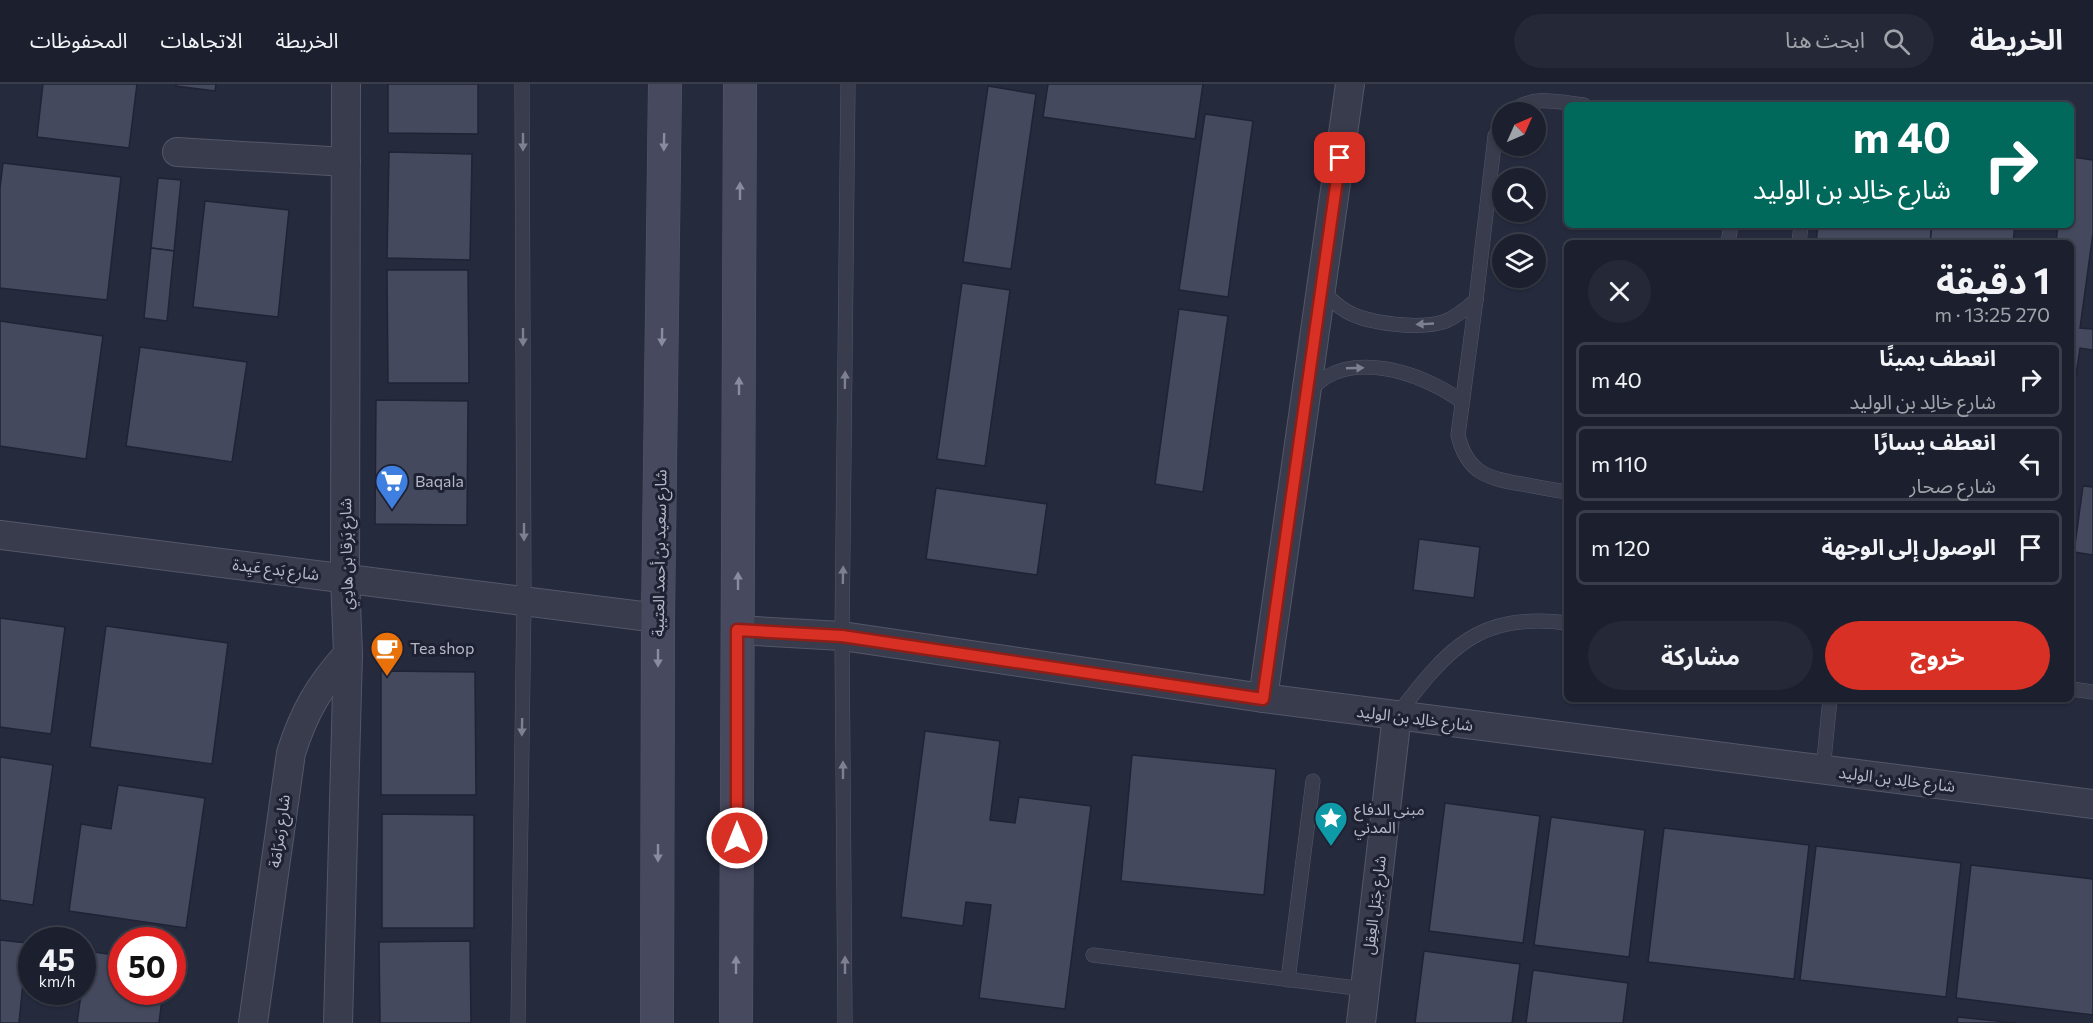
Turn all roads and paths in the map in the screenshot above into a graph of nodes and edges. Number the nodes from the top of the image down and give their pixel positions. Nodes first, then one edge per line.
1 (346, 84) edge
2 (522, 84) edge
3 (665, 84) edge
4 (740, 84) edge
5 (848, 84) edge
6 (1350, 84) edge
7 (1531, 102) edge
8 (1564, 103) edge
9 (177, 152) dead end
10 (1493, 156) edge
11 (346, 162) junction
12 (1322, 290) junction
13 (1476, 300) junction
14 (1307, 395) junction
15 (1461, 400) junction
16 (1564, 491) edge
17 (0, 535) edge
18 (345, 577) junction
19 (524, 600) junction
20 (658, 618) junction
21 (1564, 623) edge
22 (737, 630) junction
23 (842, 636) junction
24 (348, 654) junction
25 (2074, 689) edge
26 (2093, 692) edge
27 (1263, 699) junction
28 (1830, 702) edge
29 (1397, 715) junction
30 (1823, 770) junction
31 (1312, 781) dead end
32 (2093, 804) edge
33 (1093, 954) dead end
34 (1288, 980) junction
35 (1364, 989) junction
36 (253, 1023) edge
37 (338, 1023) edge
38 (518, 1023) edge
39 (657, 1023) edge
40 (736, 1023) edge
41 (845, 1023) edge
42 (1361, 1023) edge

1 - 11 street, شارع بَرقا بن هادِي
2 -> 19 lane
3 -> 20 main road, شارع سعيد بن أحمد العتيبة
22 -> 4 main road
23 -> 5 lane
6 - 12 street
7 - 8 lane
9 - 11 street
10 - 13 lane
11 - 18 street, شارع بَرقا بن هادِي
13 -> 12 lane
12 - 14 street
13 - 15 lane
14 -> 15 lane
14 - 27 street
15 - 16 lane
17 - 18 street, شارع بَدع عَيِدة
18 - 19 street, شارع بَدع عَيِدة
18 - 24 street, شارع بَرقا بن هادِي
19 - 20 street, شارع بَدع عَيِدة
19 -> 38 lane
20 -> 39 main road, شارع سعيد بن أحمد العتيبة
21 - 29 lane
22 - 23 street, شارع خالِد بن الوليد
40 -> 22 main road
23 - 27 street, شارع خالِد بن الوليد
41 -> 23 lane
24 - 36 street, شارع رَمرَامَة
24 - 37 street, شارع بَرقا بن هادِي
25 - 26 lane
27 - 29 street, شارع خالِد بن الوليد
28 - 30 lane
29 - 30 street, شارع خالِد بن الوليد
29 - 35 street, شارع جَبَل العِقِل
30 - 32 street, شارع خالِد بن الوليد
31 - 34 lane
33 - 34 lane
34 - 35 lane
35 - 42 street, شارع جَبَل العِقِل

